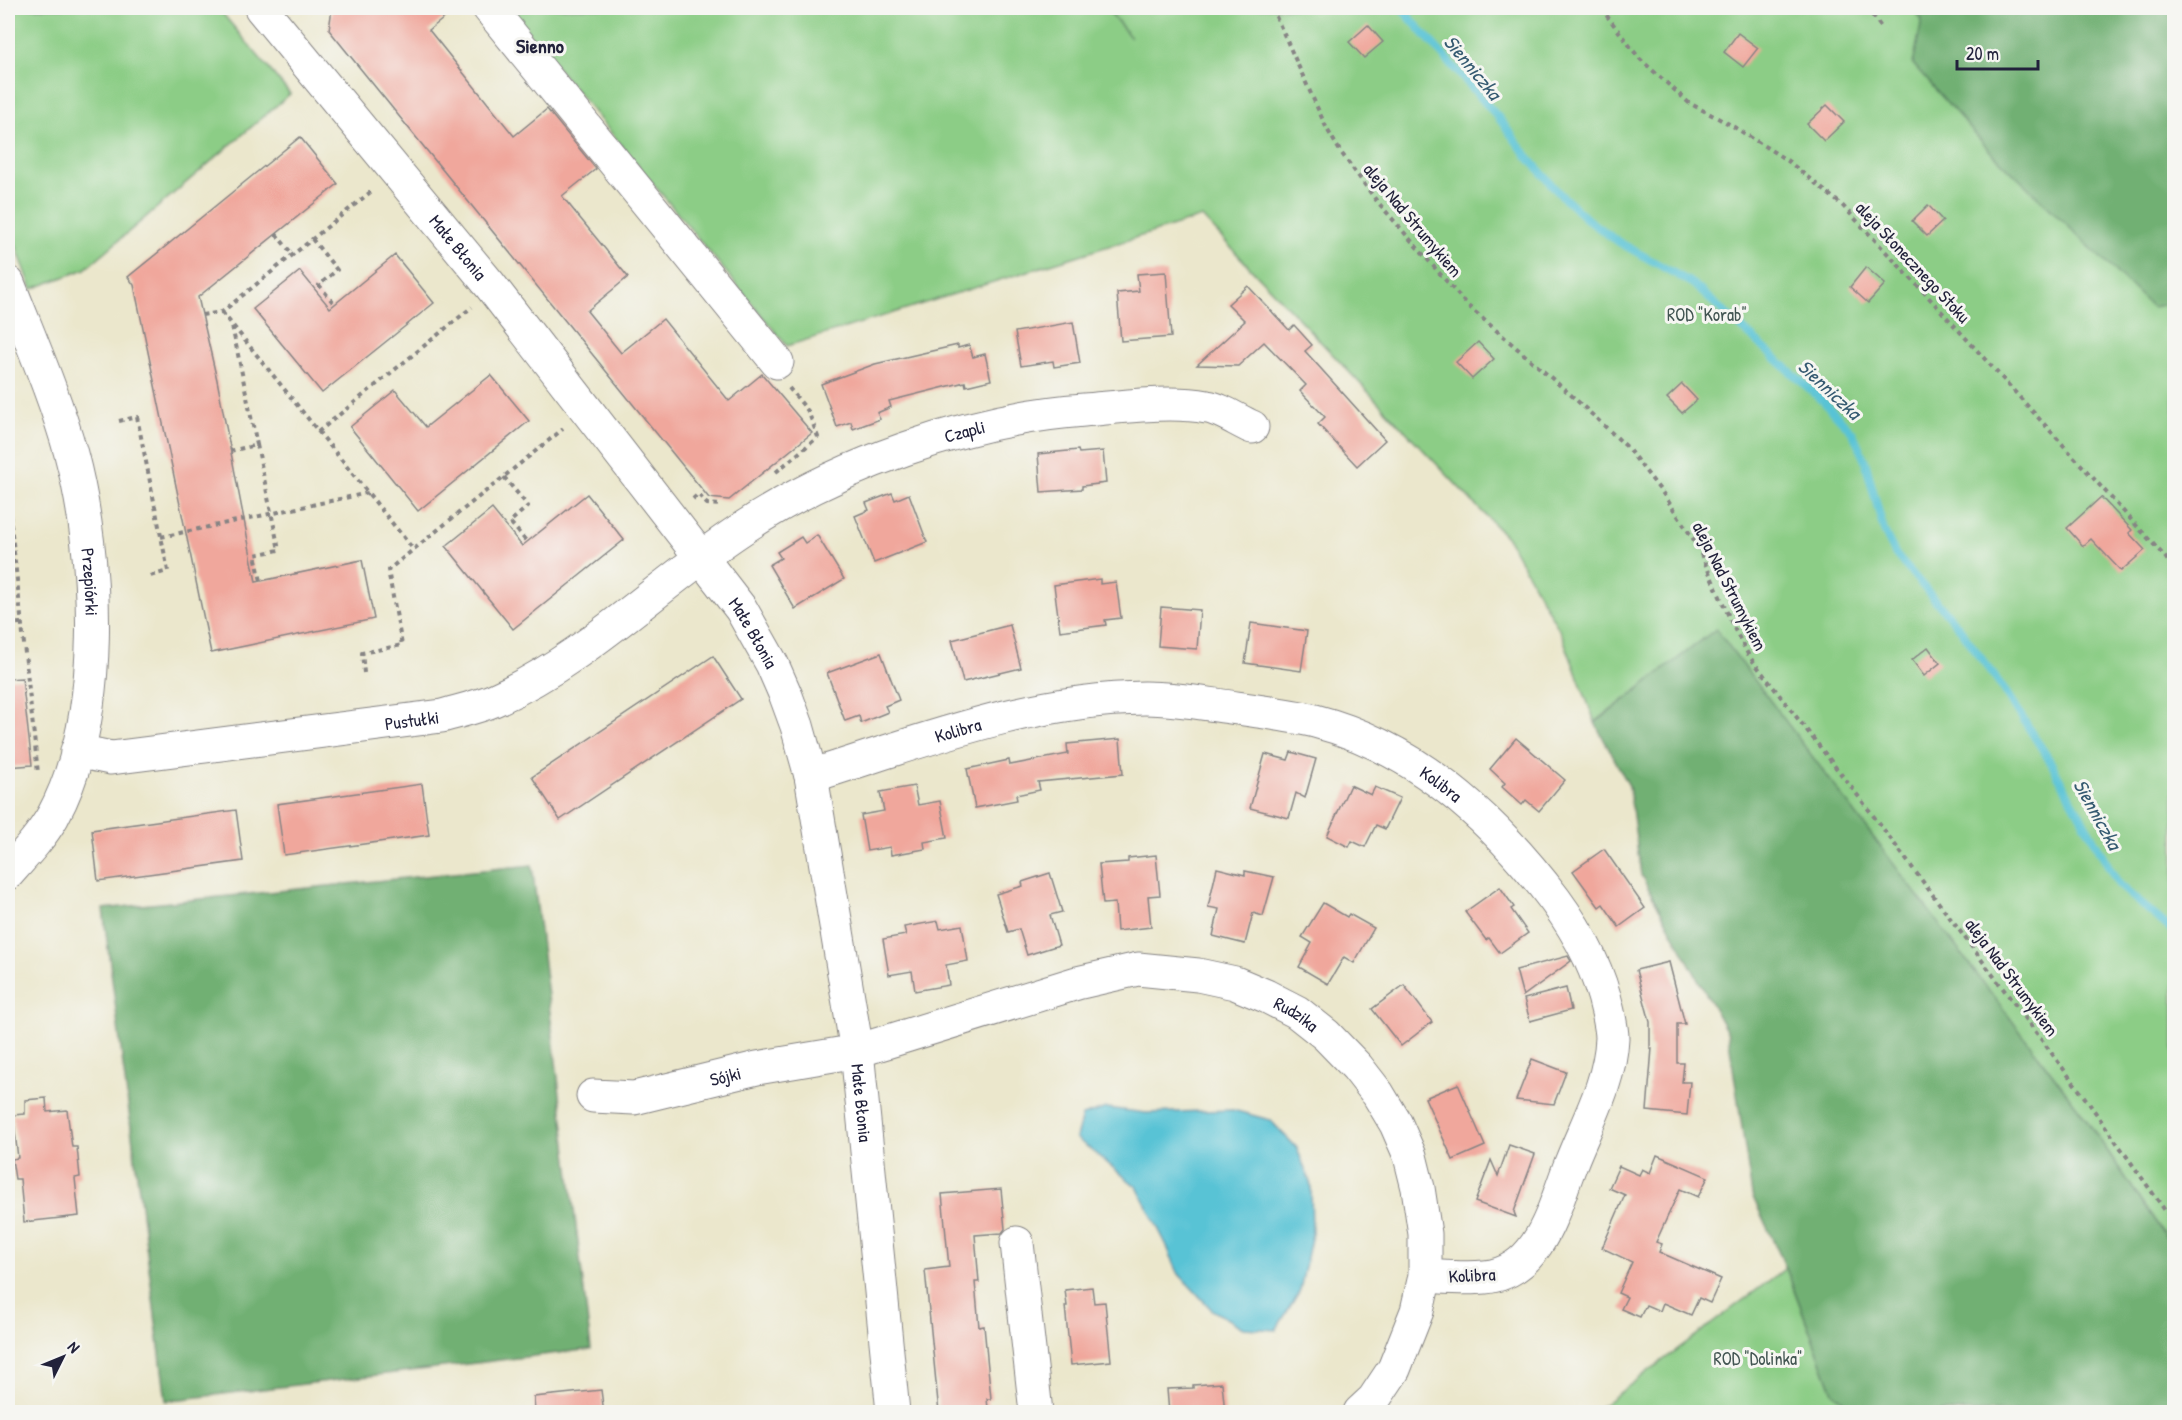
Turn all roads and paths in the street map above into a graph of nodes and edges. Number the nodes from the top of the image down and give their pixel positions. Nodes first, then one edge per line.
1 (489, 8) edge
2 (1272, 8) edge
3 (1601, 8) edge
4 (1867, 8) edge
5 (274, 12) edge
6 (1881, 27) dead end
7 (376, 188) dead end
8 (276, 234) dead end
9 (312, 239) junction
10 (292, 255) junction
11 (8, 283) edge
12 (335, 304) dead end
13 (222, 312) junction
14 (202, 315) dead end
15 (479, 315) dead end
16 (232, 325) junction
17 (777, 362) joint
18 (119, 421) dead end
19 (566, 427) dead end
20 (1252, 428) dead end
21 (318, 432) junction
22 (257, 445) junction
23 (230, 451) dead end
24 (775, 472) dead end
25 (504, 477) junction
26 (368, 493) junction
27 (8, 497) edge
28 (691, 500) dead end
29 (724, 506) dead end
30 (271, 514) junction
31 (161, 537) junction
32 (527, 542) dead end
33 (414, 550) junction
34 (702, 558) junction
35 (2175, 572) edge
36 (150, 576) dead end
37 (261, 581) dead end
38 (21, 623) junction
39 (8, 624) edge
40 (364, 673) dead end
41 (78, 751) junction
42 (811, 776) junction
43 (39, 784) dead end
44 (8, 873) edge
45 (857, 1051) junction
46 (593, 1096) dead end
47 (2175, 1223) edge
48 (1017, 1243) dead end
49 (1425, 1276) junction
50 (118, 1413) edge
51 (160, 1413) edge
52 (893, 1413) edge
53 (1036, 1413) edge
54 (1360, 1413) edge

1 - 17 street
2 - 47 path, aleja Nad Strumykiem
3 - 35 path, aleja Słonecznego Stoku
4 - 6 path
5 - 34 street, Małe Błonia
7 - 9 path
8 - 10 path
9 - 10 path
9 - 12 path
10 - 13 path
11 - 41 street, Przepiórki
13 - 14 path
13 - 16 path
15 - 21 path
16 - 21 path
16 - 22 path
17 - 24 path
18 - 31 path
19 - 25 path
20 - 34 street, Czapli
21 - 26 path
22 - 23 path
22 - 30 path
25 - 32 path
25 - 33 path
26 - 30 path
26 - 33 path
27 - 38 path
28 - 29 path
30 - 31 path
30 - 37 path
31 - 36 path
33 - 40 path
34 - 41 street, Pustułki
34 - 42 street, Małe Błonia
38 - 39 path
38 - 43 path
41 - 44 street, Przepiórki
42 - 45 street, Małe Błonia
42 - 49 street, Kolibra
45 - 46 street, Sójki
45 - 49 street, Rudzika
45 - 52 street, Małe Błonia
48 - 53 street
49 - 54 street, Rudzika
50 - 51 path

